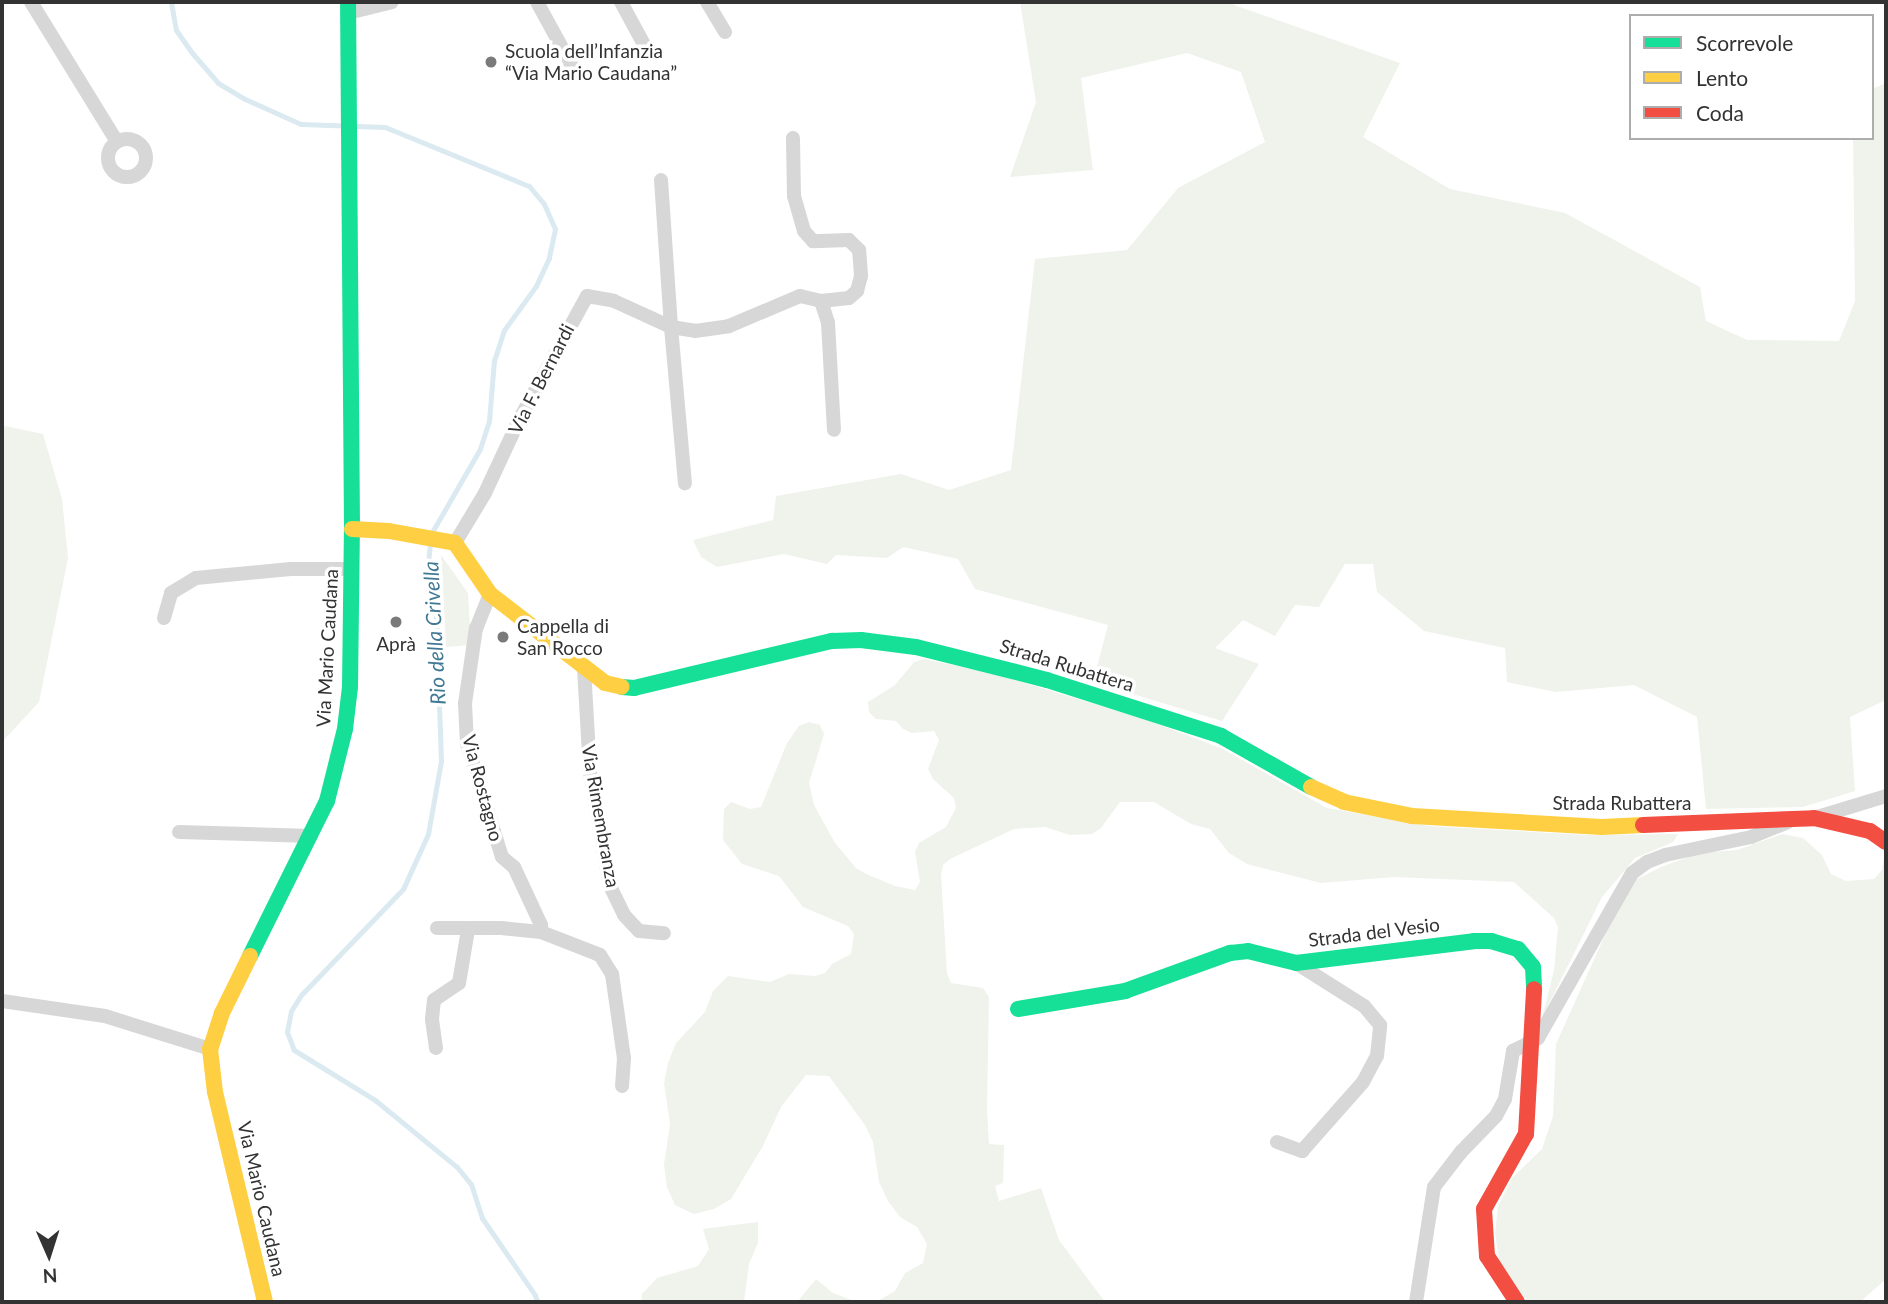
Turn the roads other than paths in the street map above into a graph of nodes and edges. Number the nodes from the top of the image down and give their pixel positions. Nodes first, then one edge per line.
1 (31, 2) edge
2 (392, 2) edge
3 (537, 2) edge
4 (621, 2) edge
5 (707, 2) edge
6 (348, 7) edge
7 (725, 32) dead end
8 (647, 50) dead end
9 (571, 64) dead end
10 (793, 138) dead end
11 (117, 142) dead end
12 (661, 180) dead end
13 (821, 302) junction
14 (671, 327) junction
15 (834, 430) dead end
16 (685, 483) dead end
17 (352, 529) junction
18 (448, 541) junction
19 (351, 569) junction
20 (490, 594) junction
21 (164, 618) dead end
22 (584, 668) junction
23 (1886, 796) edge
24 (1814, 818) junction
25 (1794, 819) junction
26 (179, 832) dead end
27 (311, 836) junction
28 (1886, 842) edge
29 (437, 928) dead end
30 (468, 930) junction
31 (541, 932) junction
32 (664, 933) dead end
33 (1296, 963) junction
34 (2, 1001) edge
35 (1018, 1009) dead end
36 (1529, 1043) junction
37 (436, 1048) dead end
38 (210, 1049) junction
39 (622, 1086) dead end
40 (1277, 1142) dead end
41 (265, 1302) edge
42 (1416, 1302) edge
43 (1517, 1302) edge

1 - 11 street
2 - 6 street
3 - 9 street
4 - 8 street
5 - 7 street
6 - 17 street, Via Mario Caudana
10 - 13 street, Via F. Bernardi
12 - 14 street
13 - 14 street, Via F. Bernardi
13 - 15 street
14 - 16 street
14 - 18 street, Via F. Bernardi
17 - 18 street
17 - 19 street, Via Mario Caudana
18 - 20 street, Strada Rubattera
19 - 21 street
19 - 27 street, Via Mario Caudana
20 - 22 street, Strada Rubattera
20 - 31 street, Via Rostagno
22 - 25 street, Strada Rubattera
22 - 32 street, Via Rimembranza
23 - 24 street
24 - 25 street, Strada Rubattera
24 - 28 street, Strada Rubattera
25 - 36 street
26 - 27 street
27 - 38 street, Via Mario Caudana
29 - 30 street
30 - 31 street
30 - 37 street
31 - 39 street
33 - 35 street, Strada del Vesio
33 - 36 street, Strada del Vesio
33 - 40 street
34 - 38 street
36 - 42 street, Strada del Vesio
36 - 43 street, Strada del Vesio
38 - 41 street, Via Mario Caudana

